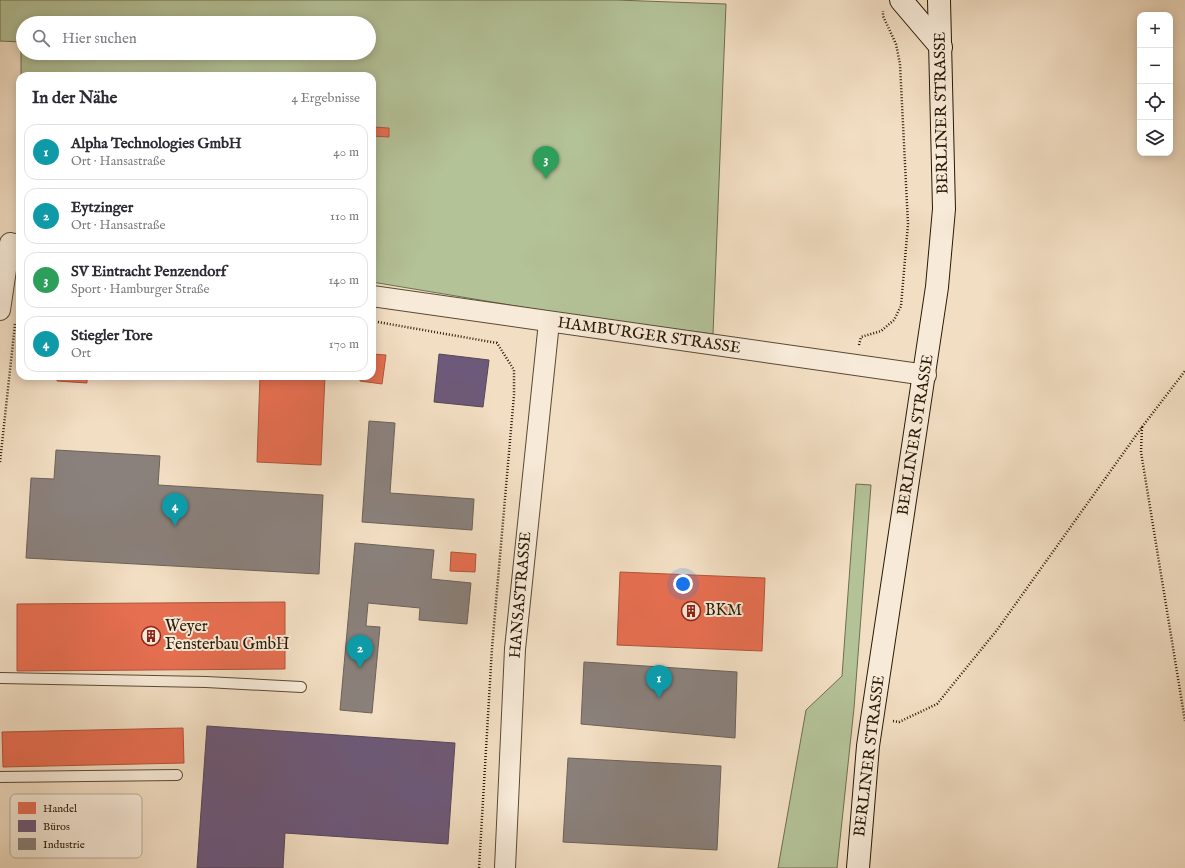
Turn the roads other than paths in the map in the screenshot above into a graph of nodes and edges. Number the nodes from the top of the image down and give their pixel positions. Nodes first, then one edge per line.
1 (939, 0) edge
2 (892, 4) edge
3 (941, 47) junction
4 (10, 243) edge
5 (376, 297) edge
6 (8, 314) edge
7 (549, 322) junction
8 (926, 375) junction
9 (0, 678) edge
10 (301, 687) dead end
11 (177, 775) dead end
12 (0, 777) edge
13 (505, 868) edge
14 (858, 868) edge

1 - 3 main road, BERLINER STRASSE
2 - 3 main road
3 - 8 main road, BERLINER STRASSE
4 - 6 street
5 - 7 street, HAMBURGER STRASSE
7 - 8 street, HAMBURGER STRASSE
7 - 13 street, HANSASTRASSE
8 - 14 main road, BERLINER STRASSE
9 - 10 lane
11 - 12 lane

